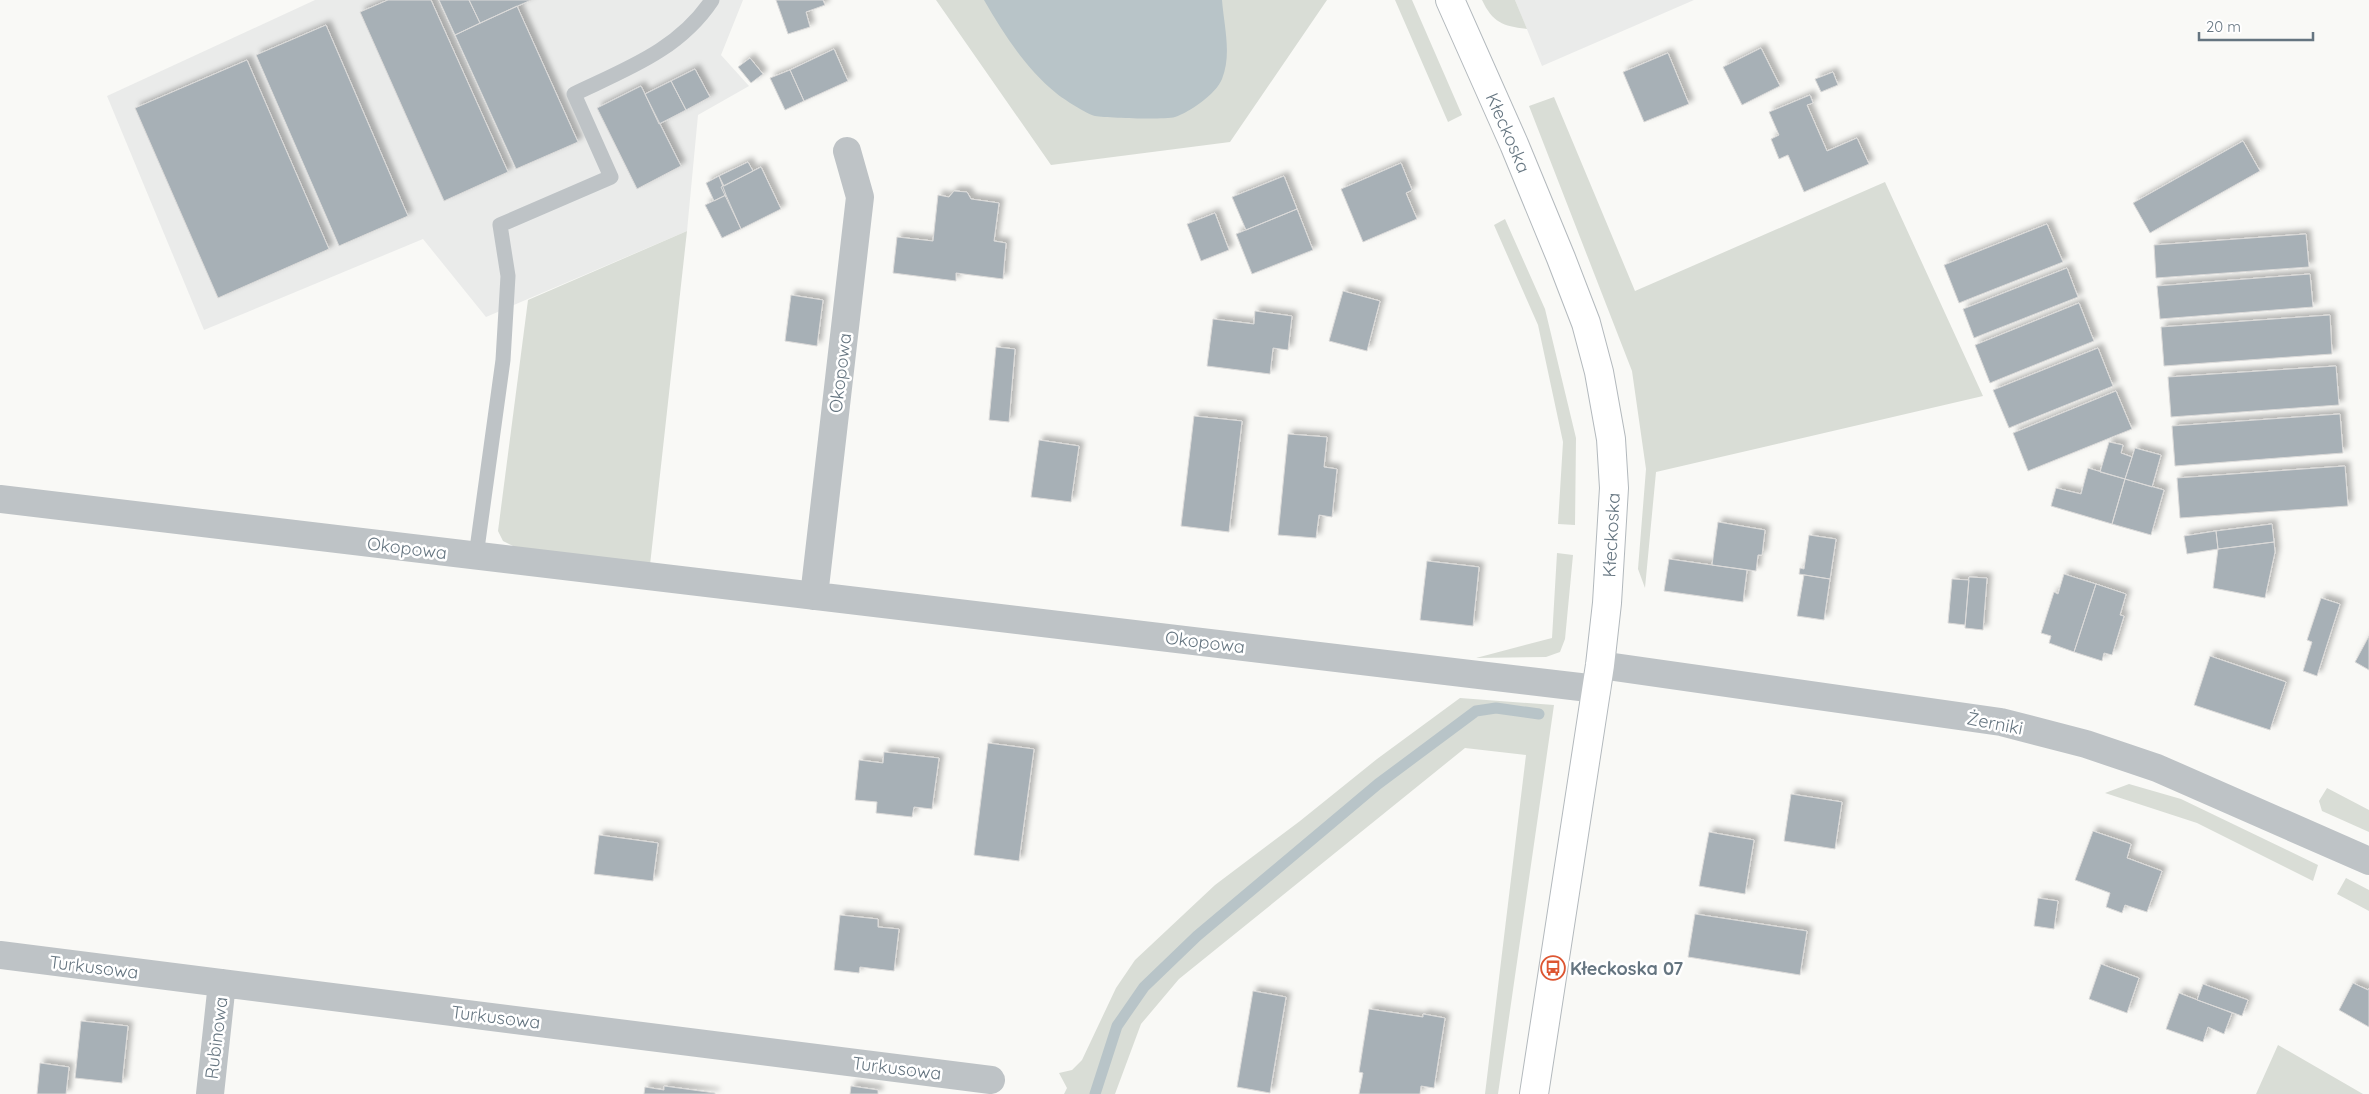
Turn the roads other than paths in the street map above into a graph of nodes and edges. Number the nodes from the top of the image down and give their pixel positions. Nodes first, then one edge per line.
1 (712, 0) edge
2 (1450, 0) edge
3 (848, 151) dead end
4 (0, 499) edge
5 (476, 556) junction
6 (814, 596) junction
7 (1598, 677) junction
8 (2369, 861) edge
9 (0, 955) edge
10 (222, 983) junction
11 (991, 1080) dead end
12 (210, 1094) edge
13 (1534, 1094) edge

1 - 5 lane
2 - 7 main road, Kłeckoska
3 - 6 street, Okopowa
4 - 5 street, Okopowa
5 - 6 street, Okopowa
6 - 7 street, Okopowa
7 - 8 street, Żerniki
7 - 13 main road, Kłeckoska
9 - 10 street, Turkusowa
10 - 11 street, Turkusowa
10 - 12 street, Rubinowa

